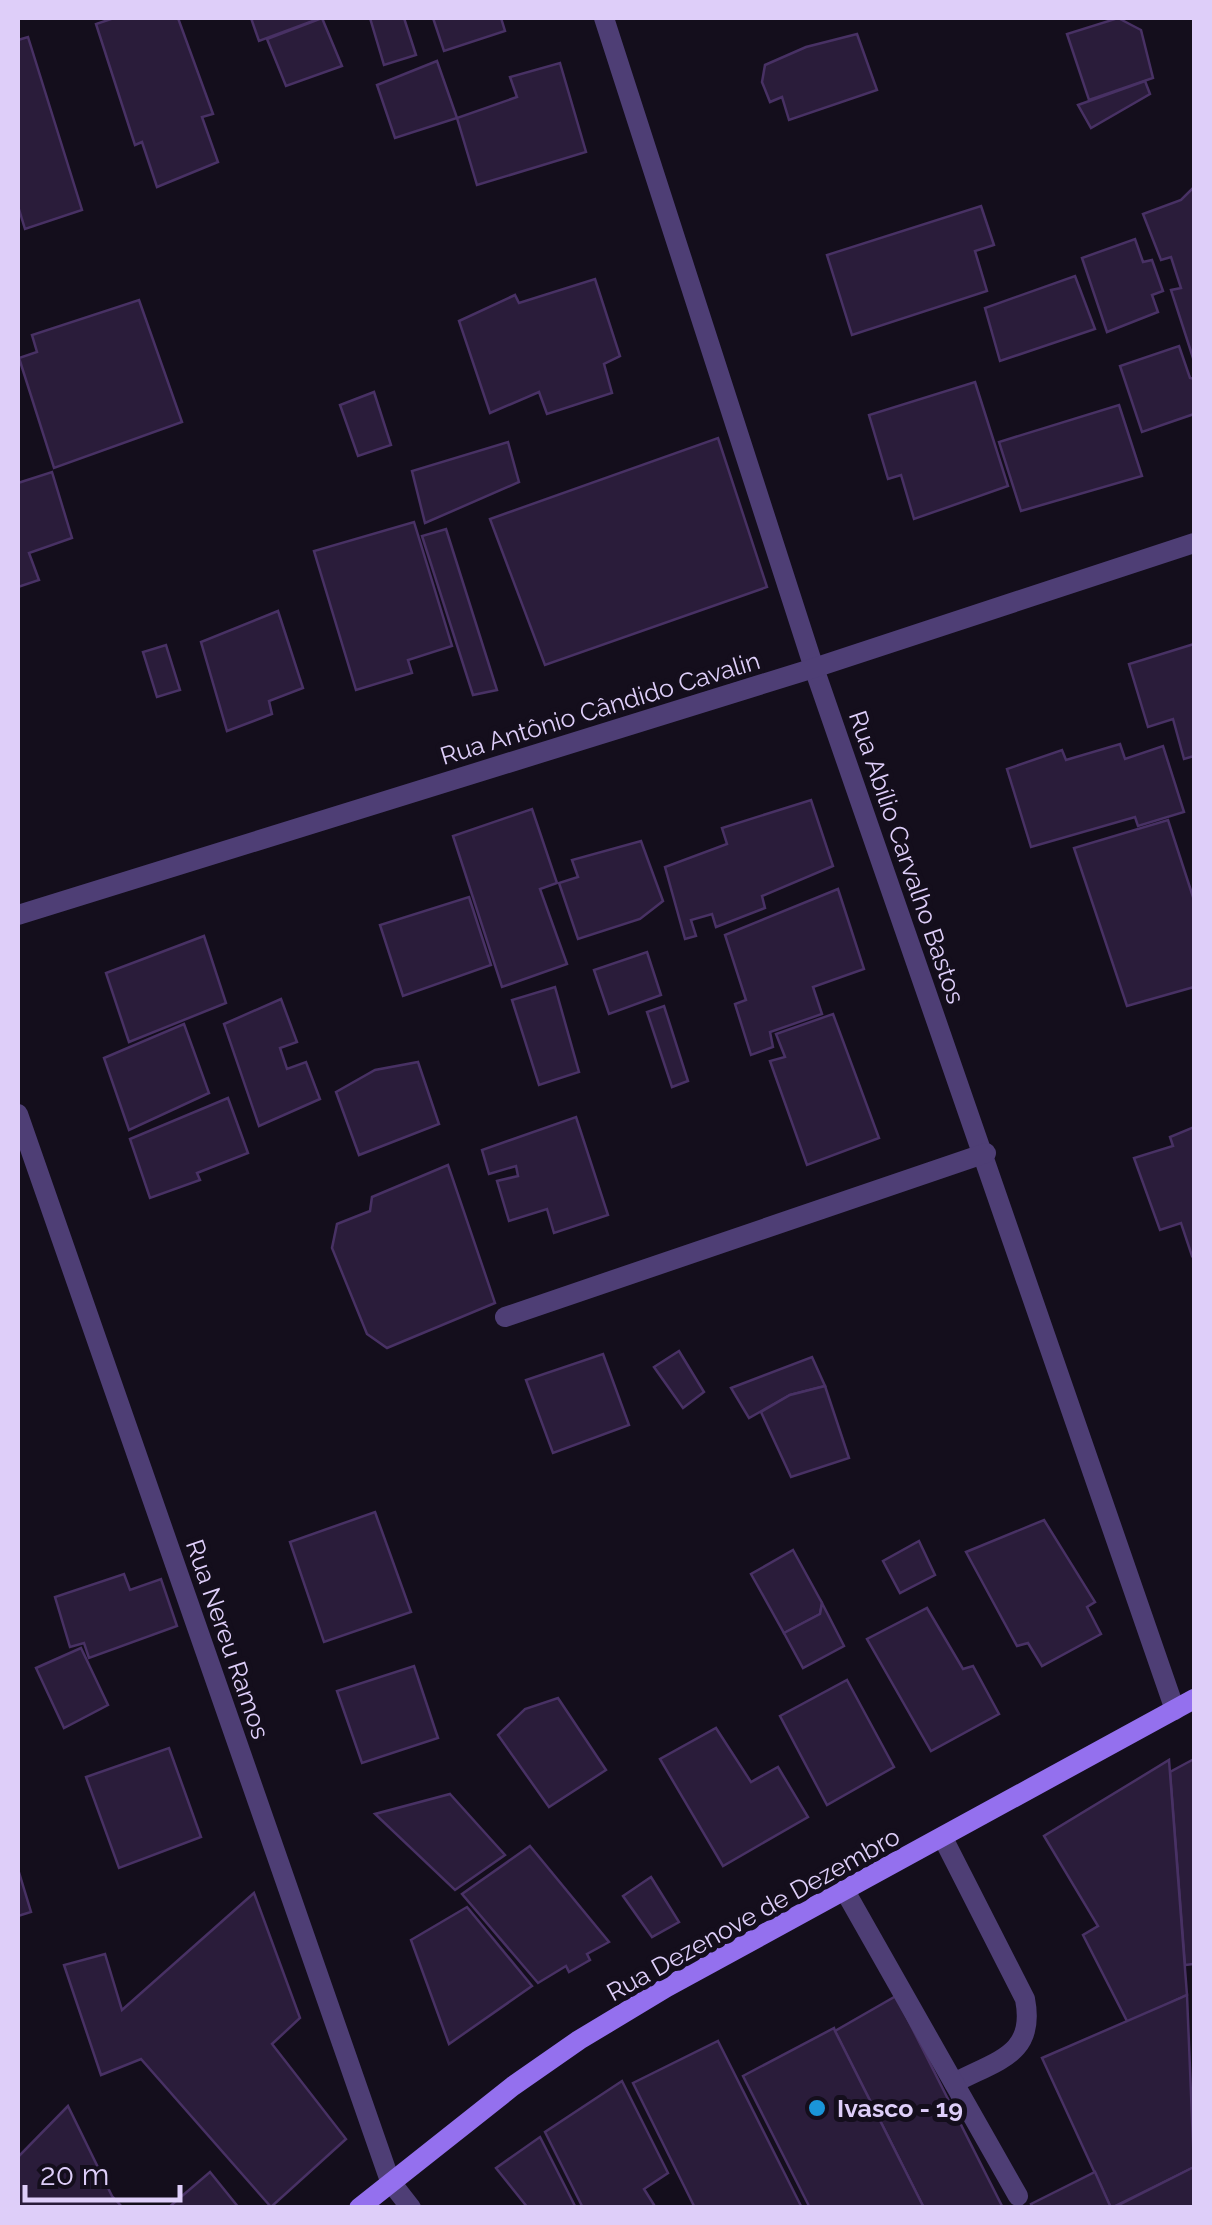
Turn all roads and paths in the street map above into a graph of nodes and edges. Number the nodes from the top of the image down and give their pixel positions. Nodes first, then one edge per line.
1 (604, 18) edge
2 (1194, 542) edge
3 (814, 668) junction
4 (18, 915) edge
5 (18, 1114) edge
6 (986, 1153) junction
7 (505, 1317) dead end
8 (1185, 1704) edge
9 (942, 1838) junction
10 (845, 1891) junction
11 (954, 2083) junction
12 (390, 2181) junction
13 (1018, 2196) dead end
14 (359, 2208) edge
15 (410, 2208) edge

1 - 3 street, Rua Abílio Carvalho Bastos
2 - 3 street, Rua Antônio Cândido Cavalin
3 - 4 street, Rua Antônio Cândido Cavalin
3 - 6 street, Rua Abílio Carvalho Bastos
5 - 12 street, Rua Nereu Ramos
6 - 7 street
6 - 8 street, Rua Abílio Carvalho Bastos
8 - 9 main road, Rua Dezenove de Dezembro
9 - 10 main road, Rua Dezenove de Dezembro
9 - 11 street
10 - 11 street
10 - 12 main road, Rua Dezenove de Dezembro
11 - 13 street
12 - 14 main road, Rua Dezenove de Dezembro
12 - 15 street, Rua Nereu Ramos

